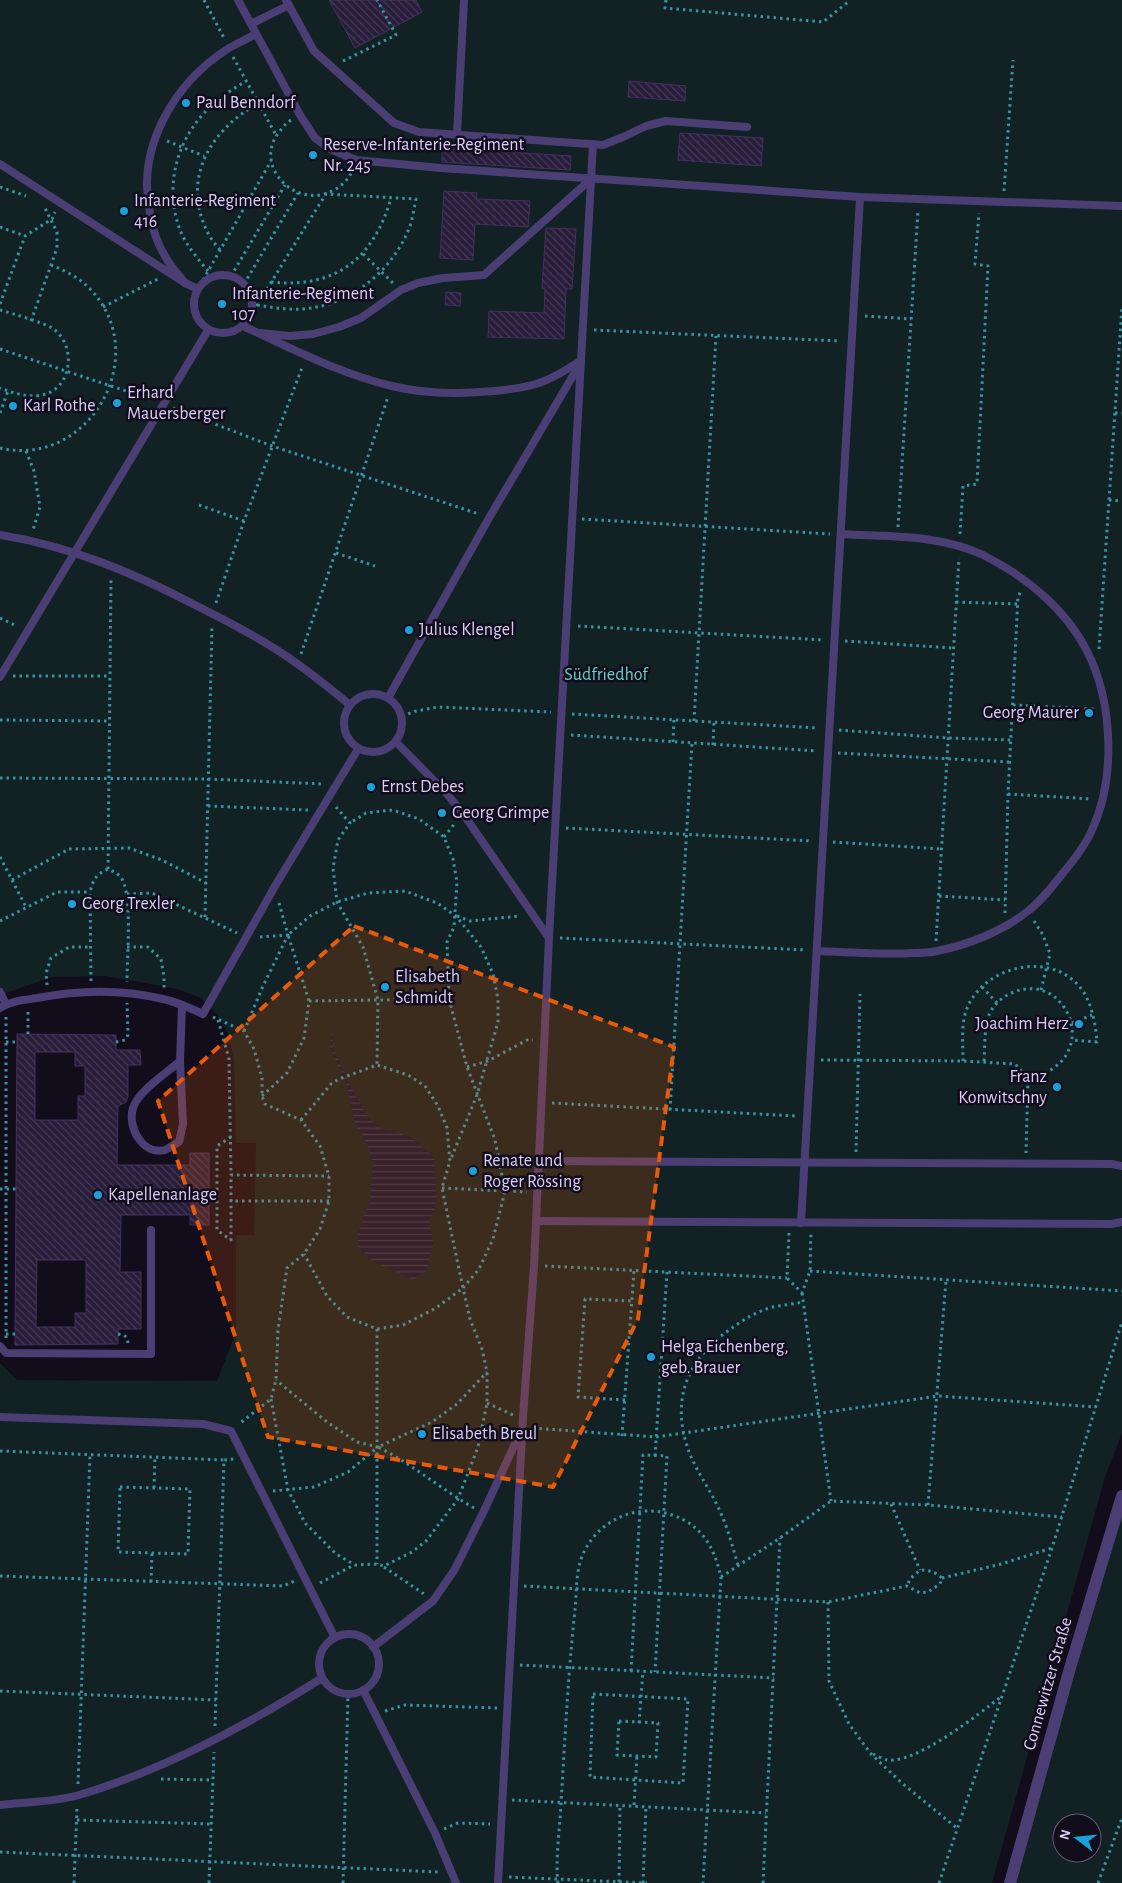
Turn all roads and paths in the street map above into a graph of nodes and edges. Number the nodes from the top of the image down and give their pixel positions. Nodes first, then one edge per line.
1 (204, 0) edge
2 (238, 0) edge
3 (377, 0) edge
4 (464, 0) edge
5 (666, 0) edge
6 (848, 0) edge
7 (288, 3) edge
8 (251, 24) junction
9 (256, 34) junction
10 (229, 48) junction
11 (1013, 60) dead end
12 (331, 66) junction
13 (246, 81) junction
14 (258, 103) junction
15 (300, 116) junction
16 (747, 127) dead end
17 (457, 134) junction
18 (276, 135) junction
19 (154, 136) junction
20 (593, 144) junction
21 (181, 147) junction
22 (204, 156) junction
23 (272, 160) junction
24 (356, 160) junction
25 (0, 164) edge
26 (591, 179) junction
27 (285, 185) junction
28 (0, 188) edge
29 (298, 193) junction
30 (326, 194) junction
31 (860, 197) junction
32 (32, 198) dead end
33 (391, 198) junction
34 (919, 199) junction
35 (979, 201) junction
36 (1003, 202) junction
37 (60, 203) junction
38 (44, 206) dead end
39 (1122, 206) edge
40 (52, 219) junction
41 (0, 227) edge
42 (25, 236) junction
43 (220, 250) junction
44 (363, 254) junction
45 (51, 265) junction
46 (208, 271) junction
47 (381, 272) junction
48 (170, 273) junction
49 (231, 276) junction
50 (271, 282) junction
51 (185, 283) junction
52 (244, 284) junction
53 (198, 289) junction
54 (401, 290) junction
55 (0, 304) edge
56 (257, 305) junction
57 (103, 307) junction
58 (1122, 307) edge
59 (0, 310) edge
60 (854, 315) junction
61 (911, 319) junction
62 (31, 321) junction
63 (246, 323) junction
64 (208, 330) junction
65 (584, 330) junction
66 (260, 333) junction
67 (716, 336) junction
68 (852, 342) junction
69 (0, 349) edge
70 (307, 355) junction
71 (582, 360) junction
72 (67, 371) junction
73 (110, 386) junction
74 (392, 386) junction
75 (0, 388) edge
76 (8, 390) junction
77 (164, 404) junction
78 (0, 412) edge
79 (1115, 413) junction
80 (1122, 413) edge
81 (272, 446) junction
82 (0, 448) edge
83 (26, 451) junction
84 (362, 476) junction
85 (1109, 500) junction
86 (1122, 501) edge
87 (199, 505) dead end
88 (489, 518) junction
89 (573, 519) junction
90 (244, 520) junction
91 (704, 526) junction
92 (841, 534) junction
93 (0, 535) edge
94 (897, 537) junction
95 (30, 540) junction
96 (959, 546) junction
97 (75, 552) junction
98 (336, 553) junction
99 (111, 566) junction
100 (374, 566) dead end
101 (1026, 581) junction
102 (956, 602) junction
103 (1018, 604) junction
104 (212, 614) junction
105 (0, 618) edge
106 (567, 625) junction
107 (28, 631) junction
108 (699, 633) junction
109 (835, 640) junction
110 (953, 648) junction
111 (1099, 649) dead end
112 (298, 664) junction
113 (0, 676) edge
114 (110, 676) junction
115 (388, 698) junction
116 (350, 705) junction
117 (1012, 705) junction
118 (1105, 710) junction
119 (562, 713) junction
120 (402, 716) junction
121 (0, 720) edge
122 (674, 720) junction
123 (109, 721) junction
124 (694, 721) junction
125 (714, 722) junction
126 (830, 729) junction
127 (561, 734) junction
128 (948, 738) junction
129 (1011, 740) junction
130 (396, 742) junction
131 (672, 742) junction
132 (692, 743) junction
133 (713, 744) junction
134 (358, 749) junction
135 (828, 752) junction
136 (947, 759) junction
137 (1010, 762) junction
138 (0, 778) edge
139 (109, 779) junction
140 (208, 779) junction
141 (336, 784) junction
142 (1008, 794) junction
143 (328, 798) junction
144 (1102, 800) junction
145 (208, 806) junction
146 (321, 810) junction
147 (464, 815) junction
148 (350, 823) junction
149 (556, 827) junction
150 (687, 834) junction
151 (444, 837) junction
152 (823, 842) junction
153 (108, 849) junction
154 (941, 849) junction
155 (0, 857) edge
156 (108, 870) junction
157 (12, 880) junction
158 (206, 883) junction
159 (275, 886) junction
160 (90, 892) junction
161 (127, 894) junction
162 (939, 896) junction
163 (1005, 900) junction
164 (337, 902) junction
165 (26, 907) junction
166 (1028, 911) junction
167 (533, 915) junction
168 (456, 916) junction
169 (205, 917) junction
170 (0, 921) edge
171 (1004, 927) junction
172 (288, 935) junction
173 (246, 937) junction
174 (549, 938) junction
175 (680, 944) junction
176 (91, 947) junction
177 (127, 947) junction
178 (817, 951) junction
179 (936, 952) junction
180 (1046, 968) junction
181 (982, 987) junction
182 (1041, 990) junction
183 (91, 991) junction
184 (0, 992) edge
185 (126, 992) junction
186 (860, 994) dead end
187 (48, 996) junction
188 (164, 999) junction
189 (449, 999) junction
190 (28, 1000) junction
191 (378, 1000) junction
192 (309, 1001) junction
193 (997, 1003) junction
194 (3, 1006) edge
195 (182, 1006) junction
196 (203, 1014) junction
197 (1092, 1015) junction
198 (218, 1019) junction
199 (1072, 1023) junction
200 (244, 1031) junction
201 (28, 1034) dead end
202 (545, 1039) junction
203 (1072, 1040) junction
204 (6, 1042) junction
205 (18, 1042) dead end
206 (116, 1042) dead end
207 (810, 1060) junction
208 (180, 1061) junction
209 (488, 1061) junction
210 (858, 1061) junction
211 (963, 1061) junction
212 (984, 1061) junction
213 (377, 1065) junction
214 (467, 1067) junction
215 (1028, 1078) junction
216 (477, 1095) junction
217 (262, 1096) junction
218 (542, 1102) junction
219 (670, 1110) junction
220 (807, 1117) junction
221 (301, 1120) junction
222 (231, 1137) junction
223 (450, 1161) junction
224 (539, 1161) junction
225 (804, 1162) junction
226 (856, 1163) junction
227 (1026, 1164) junction
228 (1122, 1166) edge
229 (231, 1175) junction
230 (329, 1176) junction
231 (442, 1188) junction
232 (0, 1189) edge
233 (6, 1189) junction
234 (17, 1189) dead end
235 (505, 1191) junction
236 (538, 1193) junction
237 (231, 1201) junction
238 (329, 1201) junction
239 (536, 1221) junction
240 (789, 1222) junction
241 (801, 1222) junction
242 (1122, 1222) edge
243 (812, 1223) junction
244 (151, 1230) dead end
245 (304, 1254) junction
246 (534, 1266) junction
247 (634, 1271) junction
248 (810, 1271) junction
249 (667, 1272) junction
250 (787, 1278) junction
251 (946, 1280) junction
252 (463, 1288) junction
253 (1122, 1291) edge
254 (802, 1293) junction
255 (632, 1301) junction
256 (803, 1302) junction
257 (1122, 1322) edge
258 (377, 1329) junction
259 (6, 1334) junction
260 (15, 1334) dead end
261 (0, 1346) edge
262 (6, 1353) junction
263 (487, 1372) junction
264 (276, 1380) junction
265 (938, 1396) junction
266 (271, 1399) junction
267 (625, 1400) junction
268 (488, 1403) junction
269 (1096, 1408) junction
270 (819, 1413) junction
271 (523, 1417) junction
272 (0, 1418) edge
273 (523, 1427) junction
274 (231, 1431) junction
275 (684, 1433) junction
276 (622, 1436) junction
277 (656, 1437) junction
278 (378, 1447) junction
279 (0, 1451) edge
280 (90, 1455) junction
281 (655, 1456) junction
282 (155, 1457) junction
283 (244, 1458) junction
284 (224, 1460) junction
285 (154, 1488) junction
286 (288, 1490) junction
287 (262, 1492) junction
288 (1122, 1496) edge
289 (458, 1499) junction
290 (831, 1501) junction
291 (891, 1504) junction
292 (928, 1505) junction
293 (640, 1511) junction
294 (664, 1512) junction
295 (483, 1513) junction
296 (1062, 1517) junction
297 (780, 1538) junction
298 (1052, 1548) junction
299 (152, 1553) junction
300 (355, 1564) junction
301 (377, 1564) junction
302 (738, 1565) junction
303 (384, 1566) junction
304 (920, 1570) junction
305 (0, 1576) edge
306 (305, 1577) junction
307 (720, 1577) junction
308 (942, 1578) junction
309 (85, 1580) junction
310 (151, 1582) junction
311 (220, 1585) junction
312 (514, 1585) junction
313 (907, 1586) junction
314 (310, 1588) junction
315 (577, 1588) junction
316 (636, 1591) junction
317 (659, 1593) junction
318 (719, 1596) junction
319 (778, 1600) junction
320 (433, 1601) junction
321 (828, 1602) junction
322 (335, 1638) junction
323 (373, 1647) junction
324 (509, 1664) junction
325 (569, 1667) junction
326 (631, 1670) junction
327 (643, 1671) junction
328 (655, 1672) junction
329 (715, 1675) junction
330 (322, 1678) junction
331 (774, 1678) junction
332 (0, 1690) edge
333 (363, 1690) junction
334 (82, 1694) junction
335 (348, 1694) junction
336 (1003, 1695) junction
337 (640, 1696) junction
338 (216, 1700) junction
339 (507, 1709) junction
340 (375, 1714) junction
341 (639, 1723) junction
342 (215, 1730) dead end
343 (214, 1747) dead end
344 (870, 1752) junction
345 (637, 1756) junction
346 (161, 1779) dead end
347 (213, 1780) junction
348 (636, 1780) junction
349 (78, 1795) junction
350 (502, 1799) junction
351 (561, 1801) junction
352 (0, 1805) edge
353 (620, 1805) junction
354 (634, 1805) junction
355 (646, 1806) junction
356 (706, 1809) junction
357 (766, 1813) junction
358 (1122, 1818) edge
359 (77, 1820) junction
360 (211, 1824) junction
361 (501, 1825) junction
362 (958, 1829) junction
363 (435, 1833) junction
364 (0, 1852) edge
365 (75, 1856) junction
366 (210, 1862) junction
367 (344, 1868) junction
368 (451, 1872) junction
369 (498, 1880) edge
370 (557, 1881) edge
371 (619, 1882) edge
372 (74, 1883) edge
373 (209, 1883) edge
374 (343, 1883) edge
375 (456, 1883) edge
376 (643, 1883) edge
377 (647, 1883) edge
378 (703, 1883) edge
379 (763, 1883) edge
380 (939, 1883) edge
381 (1010, 1883) edge
382 (1098, 1883) edge

1 - 10 path
2 - 8 lane
3 - 12 path
4 - 17 lane
5 - 6 path
7 - 8 lane
7 - 12 lane
8 - 9 lane
9 - 10 lane
9 - 15 lane
10 - 13 path
10 - 19 lane
11 - 36 path
12 - 17 lane
13 - 14 path
13 - 21 path
14 - 18 path
14 - 22 path
15 - 18 path
15 - 24 lane
16 - 20 lane
17 - 20 lane
18 - 23 path
19 - 21 path
19 - 51 lane
20 - 26 lane
21 - 22 path
21 - 46 path
22 - 43 path
23 - 27 path
23 - 43 path
24 - 26 lane
24 - 30 path
25 - 37 lane
26 - 31 lane
26 - 54 lane
26 - 65 lane
27 - 29 path
27 - 49 path
28 - 32 path
29 - 30 path
29 - 52 path
30 - 33 path
30 - 50 path
31 - 34 lane
31 - 60 lane
33 - 44 path
33 - 47 path
34 - 35 lane
34 - 61 path
35 - 36 lane
35 - 96 path
36 - 39 lane
37 - 40 path
37 - 48 lane
38 - 40 path
40 - 42 path
40 - 45 path
41 - 42 path
42 - 55 path
43 - 46 path
44 - 47 path
44 - 50 path
45 - 57 path
45 - 62 path
46 - 53 path
47 - 54 path
47 - 56 path
48 - 51 lane
48 - 57 path
49 - 52 lane
49 - 53 lane
50 - 56 path
51 - 53 lane
52 - 63 lane
53 - 64 lane
54 - 66 lane
56 - 63 path
57 - 73 path
58 - 79 path
59 - 62 path
60 - 61 path
60 - 68 lane
61 - 94 path
62 - 72 path
63 - 64 lane
63 - 66 lane
64 - 77 lane
65 - 67 path
65 - 71 lane
66 - 70 lane
67 - 68 path
67 - 91 path
68 - 92 lane
69 - 72 path
70 - 74 lane
70 - 81 path
71 - 74 lane
71 - 88 lane
71 - 89 lane
72 - 73 path
72 - 76 path
73 - 77 path
73 - 83 path
74 - 84 path
75 - 76 path
76 - 78 path
77 - 81 path
77 - 97 lane
79 - 80 path
79 - 85 path
81 - 84 path
81 - 90 path
82 - 83 path
83 - 95 path
84 - 88 path
84 - 98 path
85 - 86 path
85 - 111 path
87 - 90 path
88 - 115 lane
89 - 91 path
89 - 106 lane
90 - 104 path
91 - 92 path
91 - 108 path
92 - 94 lane
92 - 109 lane
93 - 95 lane
94 - 96 lane
95 - 97 lane
96 - 101 lane
96 - 102 path
97 - 99 lane
97 - 107 lane
98 - 100 path
98 - 112 path
99 - 104 lane
99 - 114 path
101 - 103 path
101 - 118 lane
102 - 103 path
102 - 110 path
103 - 117 path
104 - 112 lane
104 - 140 path
105 - 107 path
106 - 108 path
106 - 119 lane
107 - 113 lane
108 - 109 path
108 - 124 path
109 - 110 path
109 - 126 lane
110 - 128 path
112 - 116 lane
113 - 114 path
114 - 123 path
115 - 116 lane
115 - 120 lane
116 - 134 lane
117 - 118 path
117 - 129 path
118 - 144 lane
119 - 120 path
119 - 122 path
119 - 127 lane
120 - 130 lane
121 - 123 path
122 - 124 path
122 - 131 path
123 - 139 path
124 - 125 path
125 - 126 path
125 - 133 path
126 - 128 path
126 - 135 lane
127 - 131 path
127 - 149 lane
128 - 129 path
128 - 136 path
129 - 137 path
130 - 134 lane
130 - 147 lane
131 - 132 path
132 - 133 path
132 - 150 path
133 - 135 path
134 - 141 lane
135 - 136 path
135 - 152 lane
136 - 137 path
136 - 154 path
137 - 142 path
138 - 139 path
139 - 140 path
139 - 153 path
140 - 141 path
140 - 145 path
141 - 143 lane
142 - 144 path
142 - 163 path
143 - 146 lane
143 - 148 path
144 - 166 lane
145 - 146 path
145 - 158 path
146 - 159 lane
147 - 151 path
147 - 167 lane
148 - 151 path
148 - 164 path
149 - 150 path
149 - 174 lane
150 - 152 path
150 - 175 path
151 - 168 path
152 - 154 path
152 - 178 lane
153 - 156 path
153 - 157 path
153 - 158 path
154 - 162 path
155 - 157 path
156 - 160 path
156 - 161 path
157 - 165 path
158 - 169 path
159 - 172 path
159 - 173 lane
160 - 165 path
160 - 176 path
161 - 169 path
161 - 177 path
162 - 163 path
162 - 179 path
163 - 171 path
164 - 168 path
164 - 172 path
164 - 191 path
165 - 170 path
166 - 171 lane
166 - 180 path
167 - 168 path
167 - 174 lane
168 - 189 path
168 - 209 path
169 - 173 path
171 - 179 lane
172 - 173 path
172 - 192 path
172 - 200 path
173 - 196 lane
174 - 175 path
174 - 202 lane
175 - 178 path
175 - 219 path
176 - 183 path
176 - 187 path
177 - 185 path
177 - 188 path
178 - 179 lane
178 - 207 lane
180 - 181 path
180 - 182 path
180 - 197 path
181 - 193 path
181 - 211 path
182 - 193 path
182 - 199 path
183 - 185 lane
183 - 187 lane
184 - 194 lane
185 - 188 lane
185 - 206 path
186 - 210 path
187 - 190 lane
188 - 195 lane
189 - 191 path
189 - 214 path
190 - 194 lane
190 - 201 path
191 - 192 path
191 - 213 path
192 - 217 path
193 - 212 path
194 - 204 path
195 - 196 lane
195 - 208 lane
196 - 198 path
197 - 199 path
197 - 203 path
198 - 200 path
198 - 222 path
199 - 203 path
200 - 217 path
202 - 209 path
202 - 218 lane
203 - 215 path
204 - 205 path
204 - 233 path
207 - 210 path
207 - 220 lane
208 - 208 lane
209 - 214 path
209 - 216 path
210 - 211 path
210 - 226 path
211 - 212 path
212 - 215 path
213 - 221 path
213 - 223 path
214 - 216 path
215 - 227 path
216 - 223 path
216 - 235 path
217 - 221 path
218 - 219 path
218 - 224 lane
219 - 220 path
220 - 225 lane
221 - 230 path
222 - 229 path
222 - 237 path
223 - 231 path
224 - 225 lane
224 - 236 lane
225 - 226 lane
225 - 241 lane
226 - 227 lane
227 - 228 lane
229 - 230 path
229 - 237 path
230 - 238 path
231 - 235 path
231 - 252 path
232 - 233 path
233 - 234 path
233 - 259 path
235 - 236 path
235 - 252 path
236 - 239 lane
237 - 238 path
238 - 245 path
239 - 240 lane
239 - 246 lane
240 - 241 lane
240 - 250 path
241 - 243 lane
242 - 243 lane
243 - 248 path
244 - 262 lane
245 - 258 path
245 - 264 path
246 - 247 path
246 - 271 lane
247 - 249 path
247 - 255 path
248 - 251 path
248 - 254 path
249 - 250 path
249 - 277 path
250 - 254 path
251 - 253 path
251 - 265 path
252 - 258 path
252 - 263 path
254 - 256 path
255 - 267 path
255 - 267 path
256 - 270 path
256 - 275 path
257 - 269 path
258 - 278 path
259 - 260 path
259 - 262 path
261 - 262 lane
263 - 268 path
263 - 278 path
264 - 266 path
264 - 278 path
265 - 269 path
265 - 270 path
265 - 292 path
266 - 274 path
266 - 286 path
267 - 276 path
268 - 271 path
268 - 289 path
269 - 296 path
270 - 275 path
270 - 290 path
271 - 273 lane
272 - 274 lane
273 - 276 path
273 - 295 lane
273 - 312 lane
274 - 283 lane
275 - 277 path
275 - 302 path
276 - 277 path
277 - 281 path
278 - 286 path
278 - 289 path
278 - 301 path
279 - 280 path
280 - 282 path
280 - 309 path
281 - 293 path
281 - 294 path
282 - 284 path
282 - 285 path
283 - 284 path
283 - 287 lane
284 - 311 path
285 - 299 path
285 - 299 path
286 - 287 path
286 - 300 path
287 - 306 lane
288 - 381 street, Connewitzer Straße
289 - 295 path
289 - 303 path
290 - 291 path
290 - 297 path
291 - 292 path
291 - 304 path
292 - 296 path
293 - 294 path
293 - 315 path
293 - 316 path
294 - 307 path
294 - 317 path
295 - 320 lane
296 - 298 path
297 - 302 path
297 - 319 path
298 - 308 path
298 - 336 path
299 - 310 path
300 - 301 path
300 - 314 path
301 - 303 path
302 - 307 path
303 - 320 path
304 - 308 path
304 - 313 path
305 - 309 path
306 - 311 path
306 - 314 lane
307 - 318 path
308 - 313 path
309 - 310 path
309 - 334 path
310 - 311 path
311 - 338 path
312 - 315 path
312 - 324 lane
313 - 321 path
314 - 322 lane
315 - 316 path
315 - 325 path
316 - 317 path
316 - 326 path
317 - 318 path
317 - 328 path
318 - 319 path
318 - 329 path
319 - 321 path
319 - 331 path
320 - 323 lane
321 - 344 path
322 - 323 lane
322 - 330 lane
323 - 333 lane
324 - 325 path
324 - 339 lane
325 - 326 path
325 - 351 path
326 - 327 path
327 - 328 path
327 - 337 path
328 - 329 path
329 - 331 path
329 - 356 path
330 - 335 lane
330 - 349 lane
331 - 357 path
332 - 334 path
333 - 335 lane
333 - 340 lane
334 - 338 path
334 - 349 path
335 - 367 path
336 - 344 path
336 - 362 path
337 - 341 path
337 - 348 path
337 - 348 path
338 - 342 path
339 - 340 path
339 - 350 lane
340 - 363 lane
341 - 345 path
341 - 345 path
343 - 347 path
344 - 362 path
345 - 348 path
346 - 347 path
347 - 360 path
348 - 354 path
349 - 352 lane
349 - 359 path
350 - 351 path
350 - 361 lane
351 - 353 path
351 - 370 path
353 - 354 path
353 - 371 path
354 - 355 path
355 - 356 path
355 - 376 path
356 - 357 path
356 - 378 path
357 - 379 path
358 - 382 path
359 - 360 path
359 - 365 path
360 - 366 path
361 - 363 path
361 - 369 lane
362 - 380 path
363 - 368 lane
364 - 365 path
365 - 366 path
365 - 372 path
366 - 367 path
366 - 373 path
367 - 368 path
367 - 374 path
368 - 375 lane
369 - 370 path
370 - 371 path
371 - 376 path
376 - 377 path

